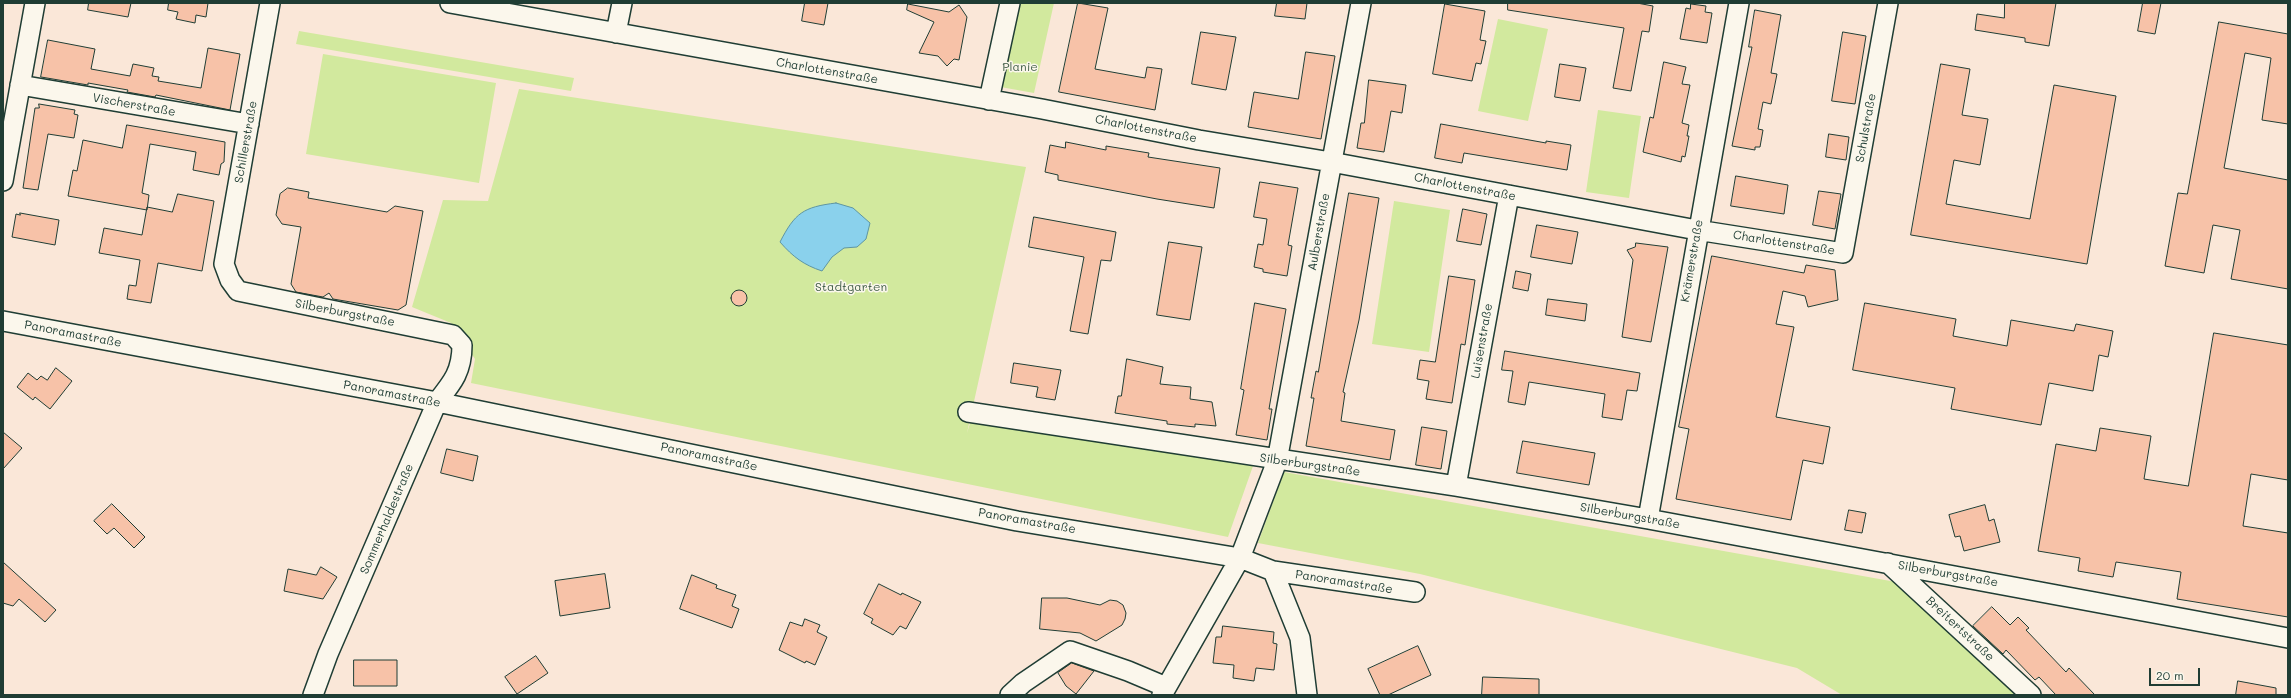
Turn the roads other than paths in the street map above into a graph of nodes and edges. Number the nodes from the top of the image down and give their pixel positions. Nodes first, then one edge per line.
1 (35, 3) edge
2 (270, 3) edge
3 (450, 3) edge
4 (622, 3) edge
5 (1010, 3) edge
6 (1361, 3) edge
7 (1739, 3) edge
8 (1888, 3) edge
9 (616, 33) junction
10 (20, 85) junction
11 (990, 100) junction
12 (249, 124) junction
13 (1331, 162) junction
14 (3, 181) edge
15 (1509, 195) junction
16 (1697, 230) junction
17 (1843, 253) joint
18 (230, 280) joint
19 (3, 321) edge
20 (462, 345) joint
21 (437, 402) junction
22 (968, 412) dead end
23 (1278, 461) junction
24 (1456, 486) junction
25 (1648, 519) junction
26 (1240, 558) junction
27 (1888, 563) junction
28 (1273, 571) junction
29 (1415, 592) dead end
30 (2288, 638) edge
31 (1164, 691) edge
32 (313, 695) edge
33 (1010, 695) edge
34 (1307, 695) edge
35 (2031, 695) edge

1 - 10 street
2 - 12 street, Schillerstraße
3 - 9 street, Charlottenstraße
4 - 9 street
5 - 11 street
6 - 13 street, Aulberstraße
7 - 16 street, Krämerstraße
8 - 17 street, Schulstraße
9 - 11 street, Charlottenstraße
10 - 12 street, Vischerstraße
10 - 14 street
11 - 13 street, Charlottenstraße
12 - 18 street, Schillerstraße
13 - 15 street, Charlottenstraße
13 - 23 street, Aulberstraße
15 - 16 street, Charlottenstraße
15 - 24 street, Luisenstraße
16 - 17 street, Charlottenstraße
16 - 25 street, Krämerstraße
18 - 20 street, Silberburgstraße
19 - 21 street, Panoramastraße
20 - 21 street, Sommerhaldestraße
21 - 26 street, Panoramastraße
21 - 32 street, Sommerhaldestraße
22 - 23 street, Silberburgstraße
23 - 24 street, Silberburgstraße
23 - 26 street, Aulberstraße
24 - 25 street, Silberburgstraße
25 - 27 street, Silberburgstraße
26 - 28 street, Panoramastraße
26 - 31 street, Aulberstraße
27 - 30 street, Silberburgstraße
27 - 35 street, Breitertstraße
28 - 29 street, Panoramastraße
28 - 34 street
31 - 33 street

